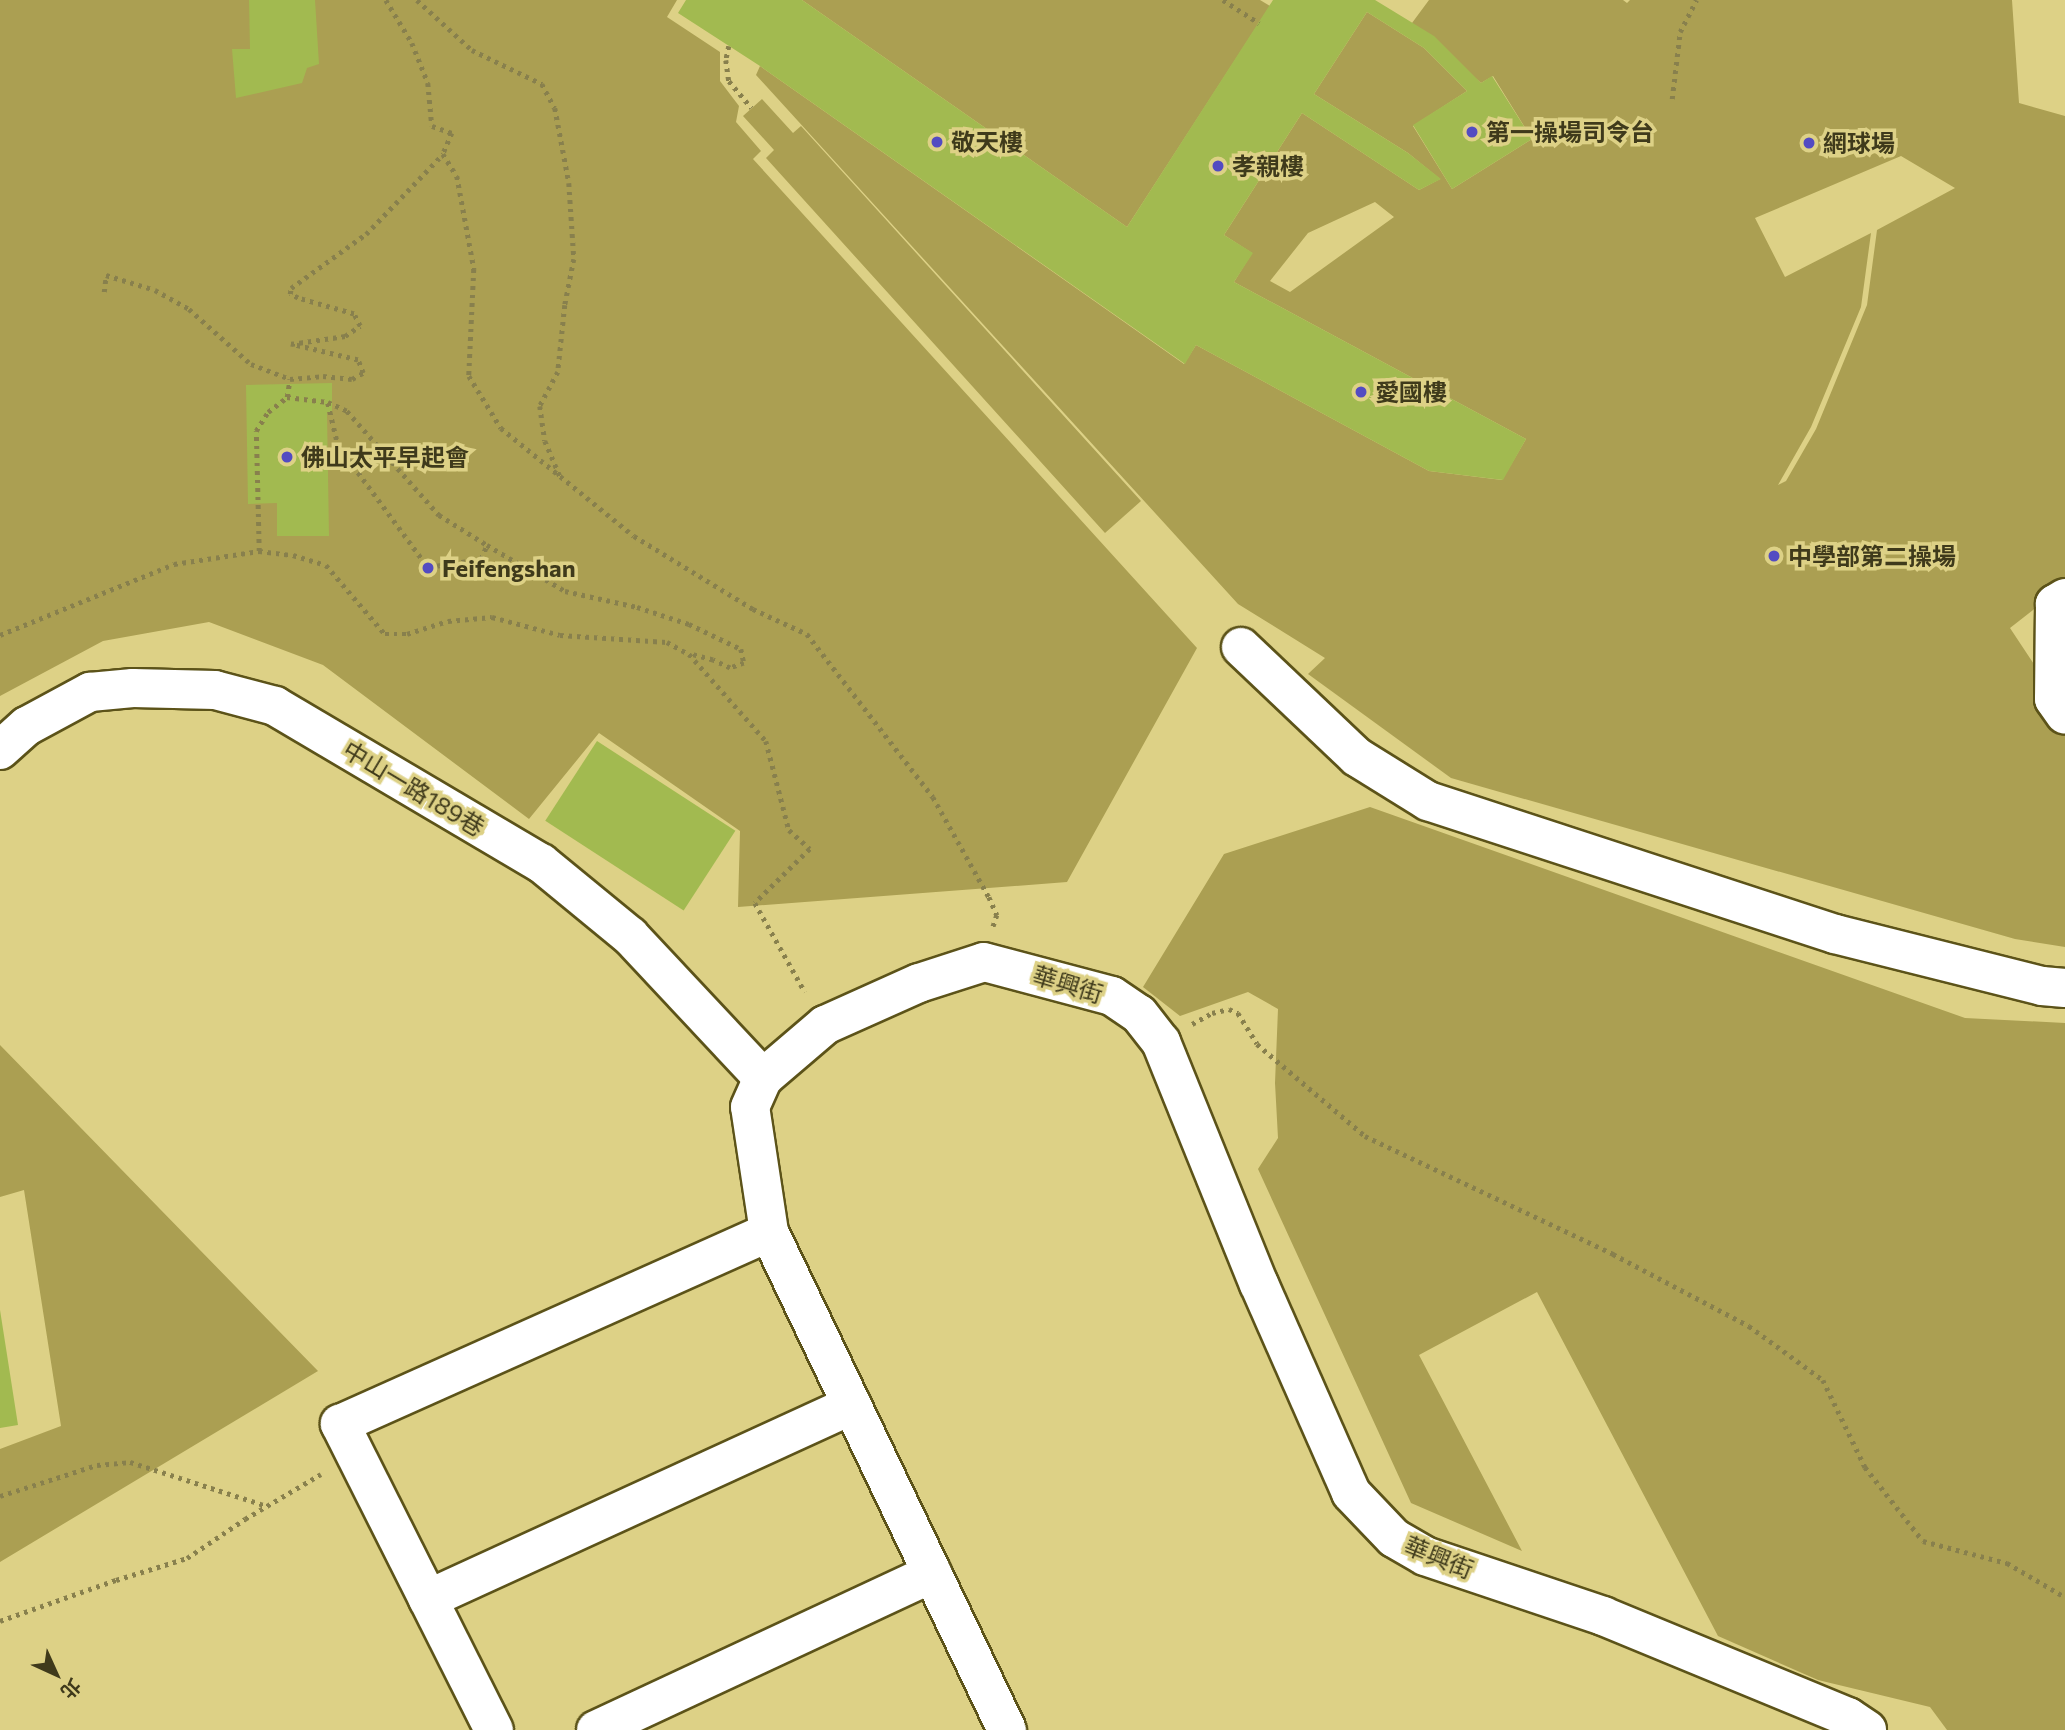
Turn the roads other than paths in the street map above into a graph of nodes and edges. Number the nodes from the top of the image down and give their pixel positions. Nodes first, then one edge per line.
1 (2065, 598) edge
2 (1241, 647) dead end
3 (2065, 715) edge
4 (0, 750) edge
5 (2065, 988) edge
6 (763, 1078) junction
7 (769, 1232) junction
8 (852, 1405) junction
9 (932, 1573) junction
10 (428, 1599) junction
11 (494, 1730) edge
12 (596, 1730) edge
13 (1007, 1730) edge
14 (1867, 1730) edge

1 - 3 street
2 - 5 street
4 - 6 street, 中山一路189巷
6 - 7 street
6 - 14 street, 華興街
7 - 8 street
7 - 10 street
8 - 9 street
8 - 10 street
9 - 12 street
9 - 13 street
10 - 11 street

